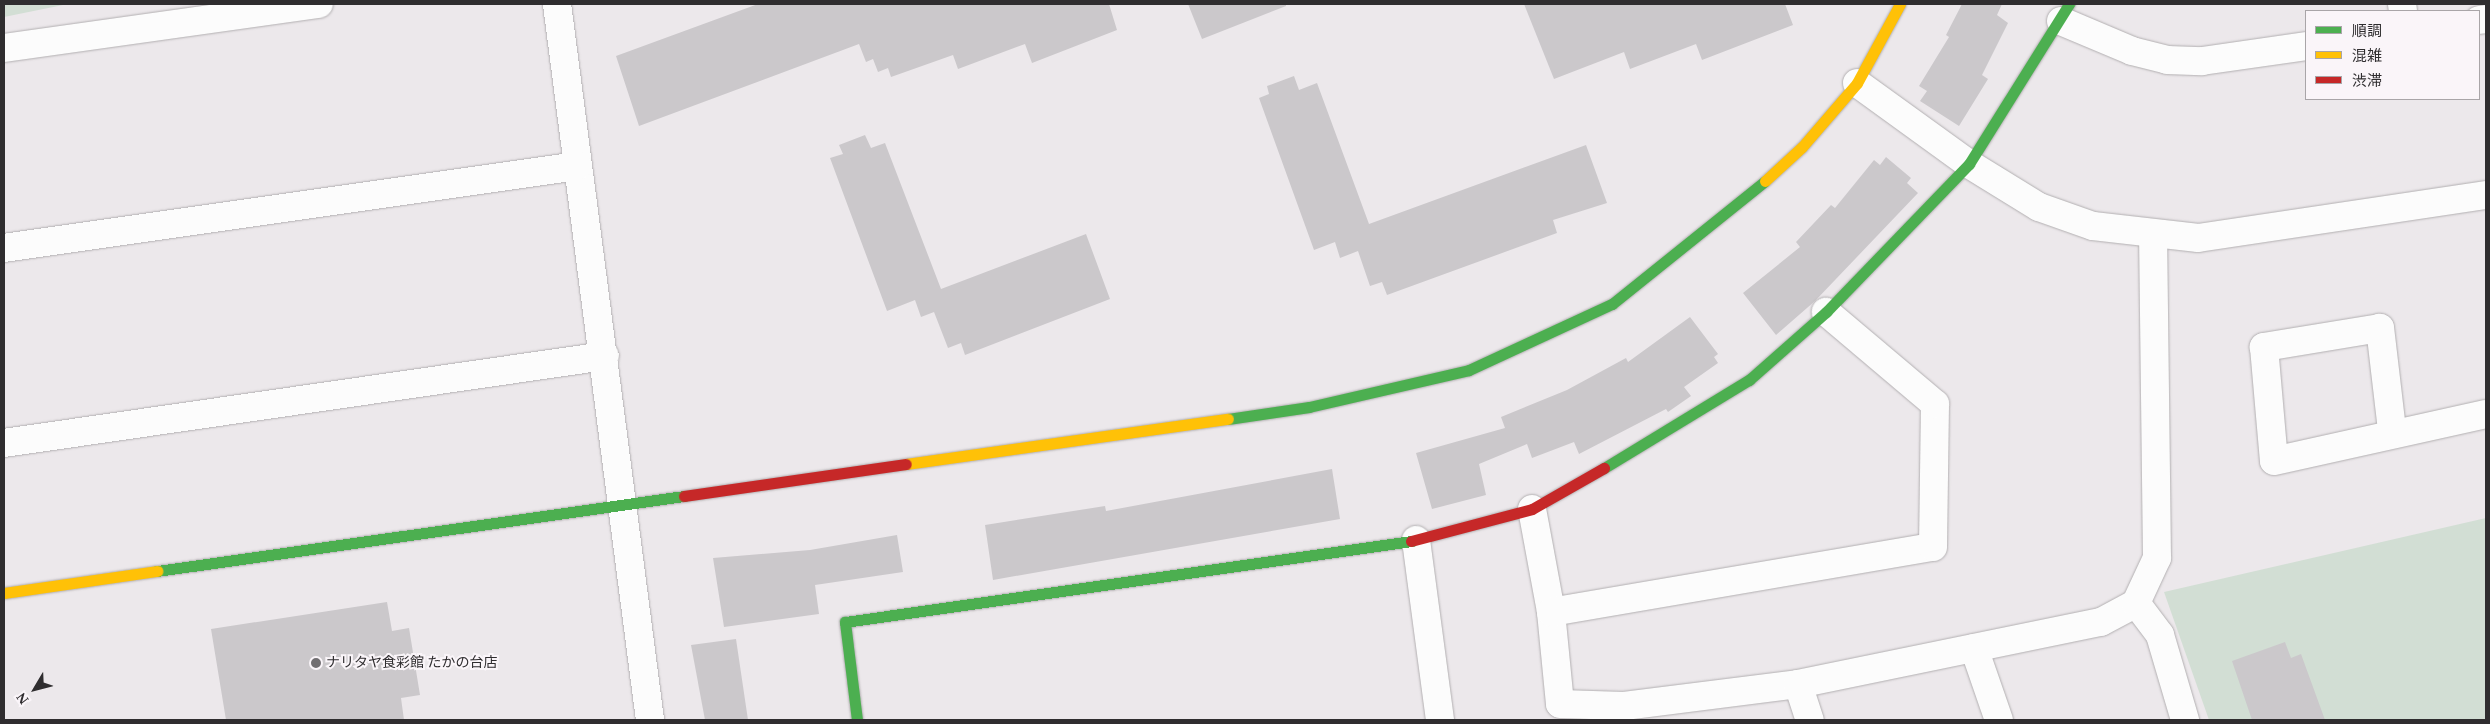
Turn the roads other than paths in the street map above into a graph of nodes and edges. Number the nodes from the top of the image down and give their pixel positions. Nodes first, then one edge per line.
1 (319, 4) edge
2 (557, 4) edge
3 (1900, 4) edge
4 (2065, 12) edge
5 (2305, 46) edge
6 (4, 48) edge
7 (1857, 83) junction
8 (1969, 164) junction
9 (577, 166) junction
10 (2486, 195) edge
11 (2153, 236) junction
12 (4, 248) edge
13 (1826, 312) junction
14 (605, 356) junction
15 (2486, 414) edge
16 (2392, 430) dead end
17 (4, 443) edge
18 (619, 504) junction
19 (1532, 509) junction
20 (1416, 540) junction
21 (4, 593) edge
22 (2136, 603) junction
23 (1551, 612) junction
24 (1974, 648) junction
25 (1798, 684) junction
26 (1626, 713) edge
27 (650, 720) edge
28 (857, 720) edge
29 (1440, 720) edge
30 (1810, 720) edge
31 (1999, 720) edge
32 (2186, 720) edge

1 - 6 street
2 - 9 street
3 - 7 street
4 - 5 street
4 - 8 street
7 - 8 street
7 - 18 street
8 - 11 street
8 - 13 street
9 - 12 street
9 - 14 street
10 - 11 street
11 - 22 street
13 - 19 street
13 - 23 street
14 - 17 street
14 - 18 street
15 - 16 street
18 - 21 street
18 - 27 street
19 - 20 street
19 - 23 street
20 - 28 street
20 - 29 street
22 - 24 street
22 - 32 street
23 - 26 street
24 - 25 street
24 - 31 street
25 - 26 street
25 - 30 street

